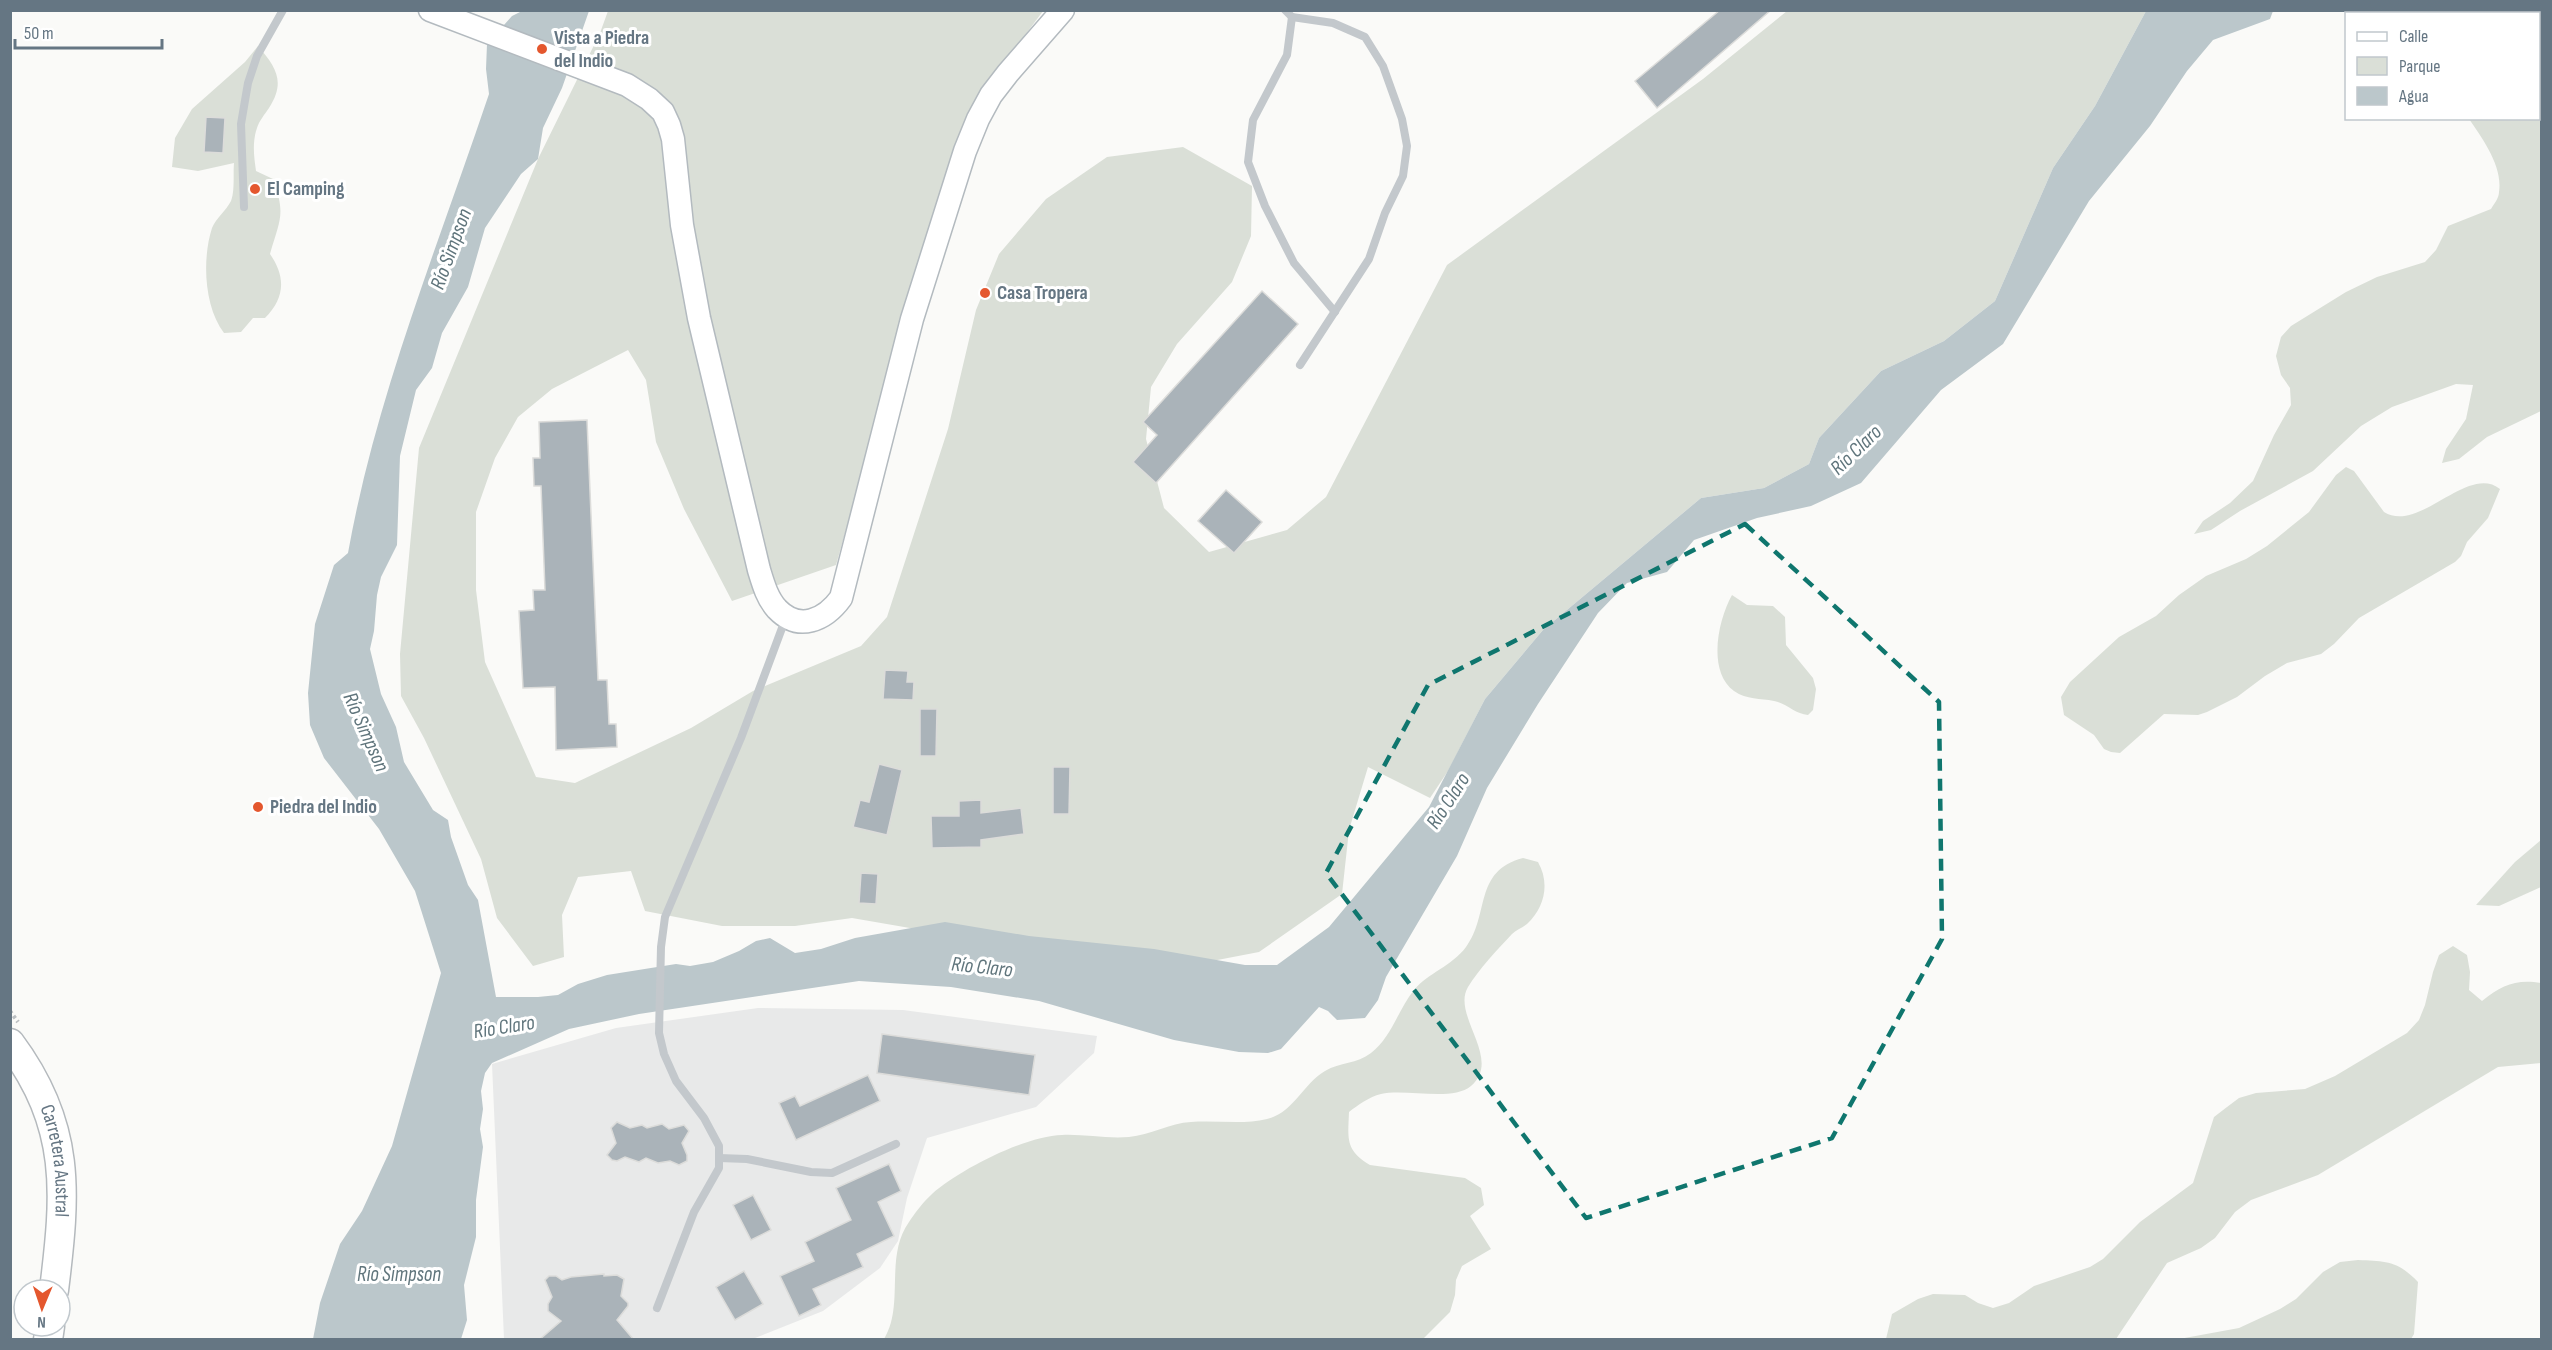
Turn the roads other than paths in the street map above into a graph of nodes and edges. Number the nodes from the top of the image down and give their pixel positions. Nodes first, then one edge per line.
1 (283, 10) edge
2 (430, 10) edge
3 (1063, 10) edge
4 (1286, 10) edge
5 (1292, 17) junction
6 (244, 207) dead end
7 (1335, 312) junction
8 (1300, 365) dead end
9 (787, 615) junction
10 (10, 1043) edge
11 (896, 1144) dead end
12 (719, 1158) junction
13 (55, 1278) edge
14 (657, 1308) dead end

1 - 6 lane
2 - 9 street
3 - 9 street
4 - 5 lane
5 - 7 lane
5 - 7 lane
7 - 8 lane
9 - 12 lane
10 - 13 highway, Carretera Austral
11 - 12 lane
12 - 14 lane

